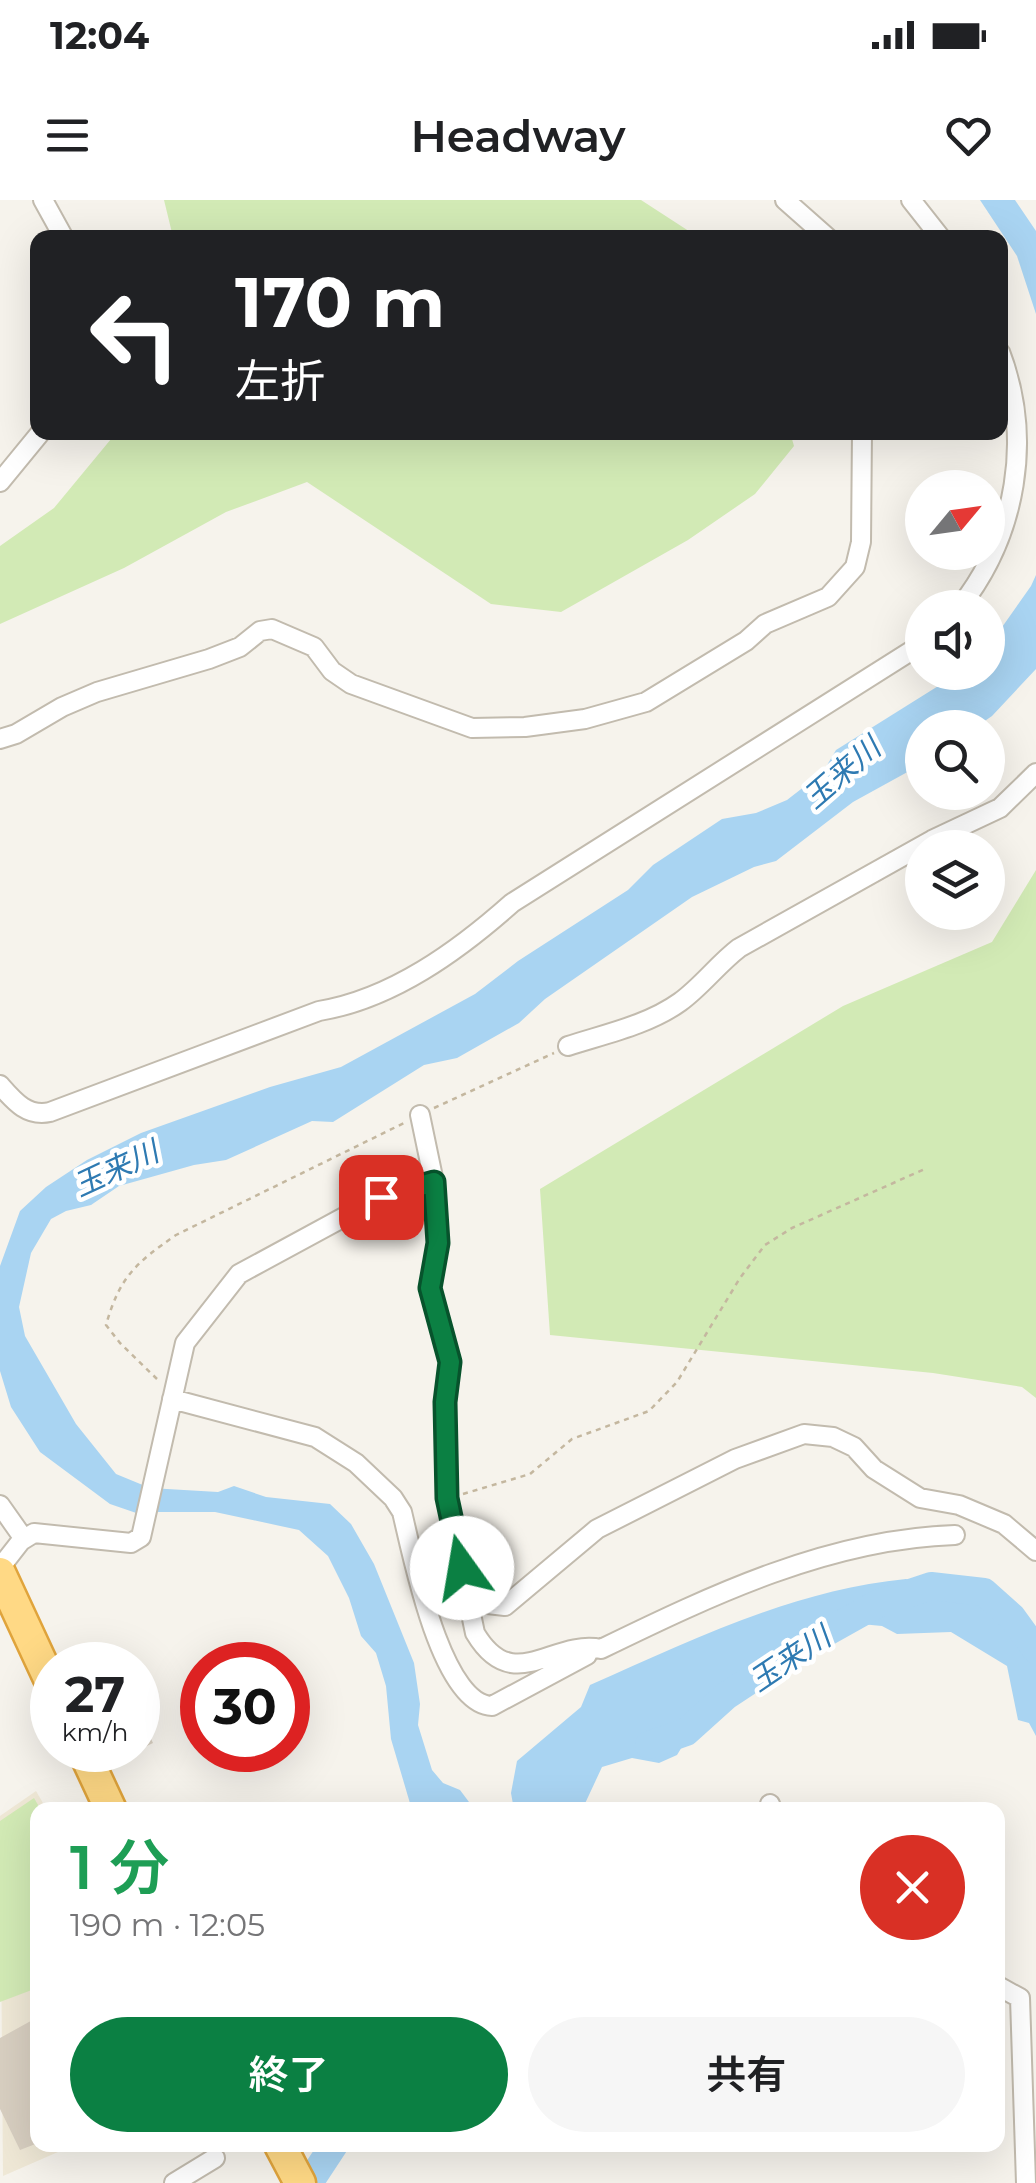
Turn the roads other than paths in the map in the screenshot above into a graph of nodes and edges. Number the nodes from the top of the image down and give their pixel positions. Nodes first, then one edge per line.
1 (43, 200) edge
2 (785, 200) edge
3 (911, 200) edge
4 (60, 230) edge
5 (819, 230) edge
6 (935, 230) edge
7 (1008, 378) edge
8 (34, 440) edge
9 (862, 440) edge
10 (0, 482) edge
11 (970, 590) edge
12 (905, 655) edge
13 (0, 739) edge
14 (1036, 772) edge
15 (568, 1046) road end
16 (0, 1086) edge
17 (420, 1114) road end
18 (434, 1182) junction
19 (172, 1404) junction
20 (0, 1505) edge
21 (955, 1535) dead end
22 (24, 1539) junction
23 (1036, 1551) edge
24 (0, 1571) edge
25 (470, 1602) junction
26 (32, 1642) edge
27 (601, 1648) junction
28 (93, 1772) edge
29 (107, 1802) edge
30 (1005, 1990) edge
31 (1030, 2071) edge
32 (284, 2152) edge
33 (215, 2158) dead end
34 (175, 2183) edge
35 (300, 2183) edge
36 (1026, 2183) edge

1 - 4 street
2 - 5 street
3 - 6 street
7 - 11 street
8 - 10 street
9 - 13 street
12 - 16 street
14 - 15 street
17 - 18 street
18 - 19 street
18 - 25 street
19 - 22 street
19 - 27 street
20 - 22 street
21 - 27 street
22 - 24 street
23 - 25 street
24 - 26 highway
25 - 27 street
28 - 29 highway
30 - 31 street
31 - 36 street
32 - 35 highway
33 - 34 street

